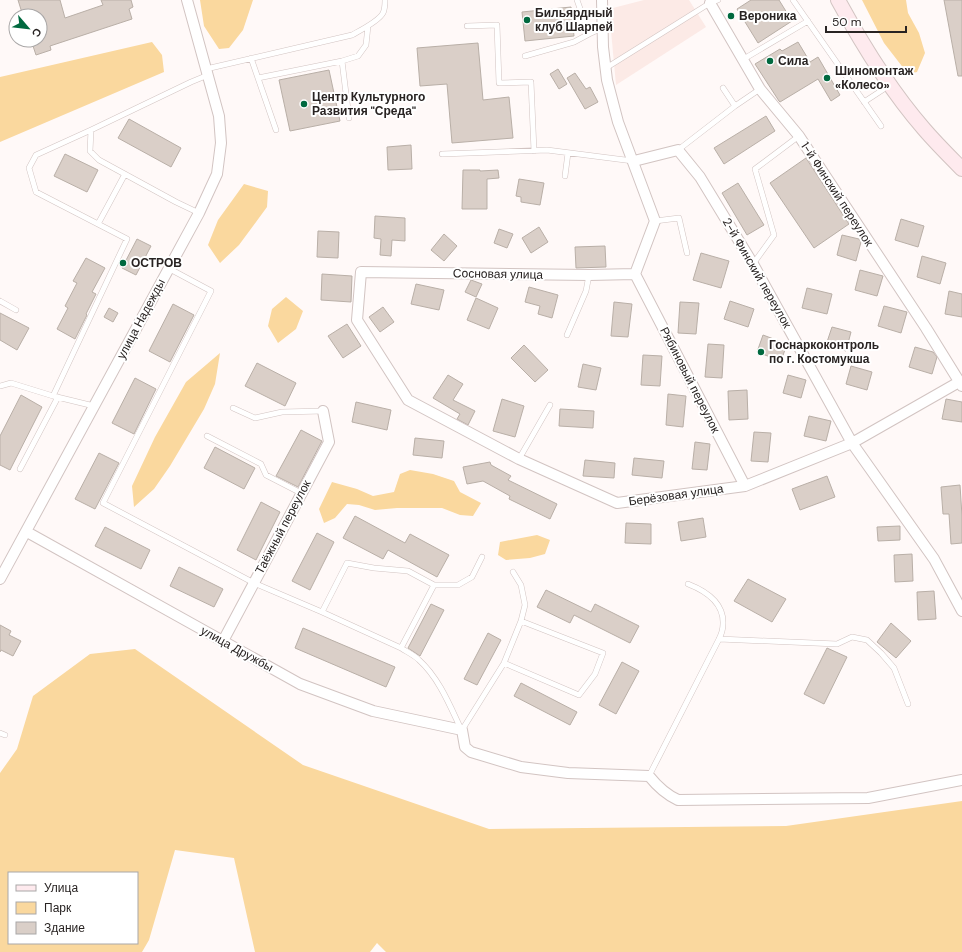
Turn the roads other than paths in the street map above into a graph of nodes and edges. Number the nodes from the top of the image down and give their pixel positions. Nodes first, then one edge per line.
1 (187, 0) edge
2 (385, 0) edge
3 (577, 0) edge
4 (602, 0) edge
5 (793, 0) edge
6 (838, 0) edge
7 (714, 2) edge
8 (808, 22) junction
9 (368, 26) junction
10 (467, 26) dead end
11 (602, 28) junction
12 (589, 34) junction
13 (525, 56) dead end
14 (251, 58) junction
15 (742, 60) junction
16 (342, 61) junction
17 (605, 68) junction
18 (208, 72) junction
19 (258, 78) junction
20 (890, 85) junction
21 (723, 88) dead end
22 (760, 89) junction
23 (864, 102) junction
24 (734, 106) junction
25 (349, 118) dead end
26 (880, 126) dead end
27 (92, 130) junction
28 (276, 130) dead end
29 (799, 136) junction
30 (678, 150) junction
31 (534, 151) junction
32 (568, 153) junction
33 (442, 154) dead end
34 (634, 161) junction
35 (962, 169) edge
36 (125, 174) junction
37 (565, 176) dead end
38 (199, 213) junction
39 (655, 221) junction
40 (98, 224) junction
41 (687, 253) dead end
42 (753, 264) junction
43 (168, 268) junction
44 (361, 272) joint
45 (636, 274) junction
46 (589, 275) junction
47 (0, 301) edge
48 (16, 310) dead end
49 (567, 335) dead end
50 (960, 384) edge
51 (0, 386) edge
52 (55, 397) junction
53 (550, 405) dead end
54 (94, 406) junction
55 (233, 408) dead end
56 (323, 411) joint
57 (207, 436) dead end
58 (852, 443) junction
59 (519, 460) junction
60 (20, 468) dead end
61 (745, 486) junction
62 (301, 493) junction
63 (27, 532) junction
64 (482, 557) dead end
65 (513, 572) dead end
66 (1, 574) edge
67 (254, 583) junction
68 (688, 584) dead end
69 (434, 585) junction
70 (962, 611) edge
71 (322, 612) junction
72 (520, 621) junction
73 (720, 639) junction
74 (223, 641) junction
75 (401, 648) junction
76 (504, 663) junction
77 (908, 704) dead end
78 (462, 730) junction
79 (649, 776) junction
80 (962, 780) edge

1 - 18 street, улица Надежды
2 - 9 lane
3 - 12 lane
4 - 11 street
5 - 8 lane
6 - 20 main road
7 - 15 street, 1-й Финский переулок
7 - 17 lane
8 - 15 lane
8 - 23 lane
9 - 14 lane
9 - 16 lane
10 - 31 lane
11 - 12 lane
11 - 17 street
12 - 13 lane
14 - 18 lane
14 - 19 lane
15 - 22 street, 1-й Финский переулок
16 - 19 lane
16 - 25 lane
17 - 34 street
18 - 27 lane
18 - 38 street, улица Надежды
19 - 28 lane
20 - 23 lane
20 - 35 main road
21 - 24 lane
22 - 24 lane
22 - 29 street, 1-й Финский переулок
23 - 26 lane
24 - 30 lane
27 - 36 lane
27 - 40 lane
29 - 42 lane
29 - 50 street, 1-й Финский переулок
30 - 34 street
30 - 42 street, 2-й Финский переулок
31 - 32 lane
31 - 33 lane
32 - 34 lane
32 - 37 lane
34 - 39 street
36 - 38 lane
36 - 40 lane
38 - 43 street, улица Надежды
39 - 41 lane
39 - 45 street
40 - 52 lane
42 - 58 street, 2-й Финский переулок
43 - 54 street, улица Надежды
43 - 67 lane
44 - 46 street, Сосновая улица
44 - 59 street, Берёзовая улица
45 - 46 street, Сосновая улица
45 - 61 street, Рябиновый переулок
46 - 49 lane
47 - 48 lane
50 - 58 street, Берёзовая улица
51 - 52 lane
52 - 54 lane
52 - 60 lane
53 - 59 lane
54 - 63 street, улица Надежды
55 - 56 lane
56 - 62 street, Таёжный переулок
57 - 62 lane
58 - 61 street, Берёзовая улица
58 - 70 street
59 - 61 street, Берёзовая улица
62 - 67 street, Таёжный переулок
63 - 66 street, улица Надежды
63 - 74 street, улица Дружбы
64 - 69 lane
65 - 72 lane
67 - 71 lane
67 - 74 street, Таёжный переулок
68 - 73 lane
69 - 71 lane
69 - 75 lane
71 - 75 lane
72 - 76 lane
72 - 76 lane
73 - 77 lane
73 - 79 lane
74 - 78 street, улица Дружбы
75 - 78 lane
76 - 78 lane
78 - 79 street
79 - 80 street

